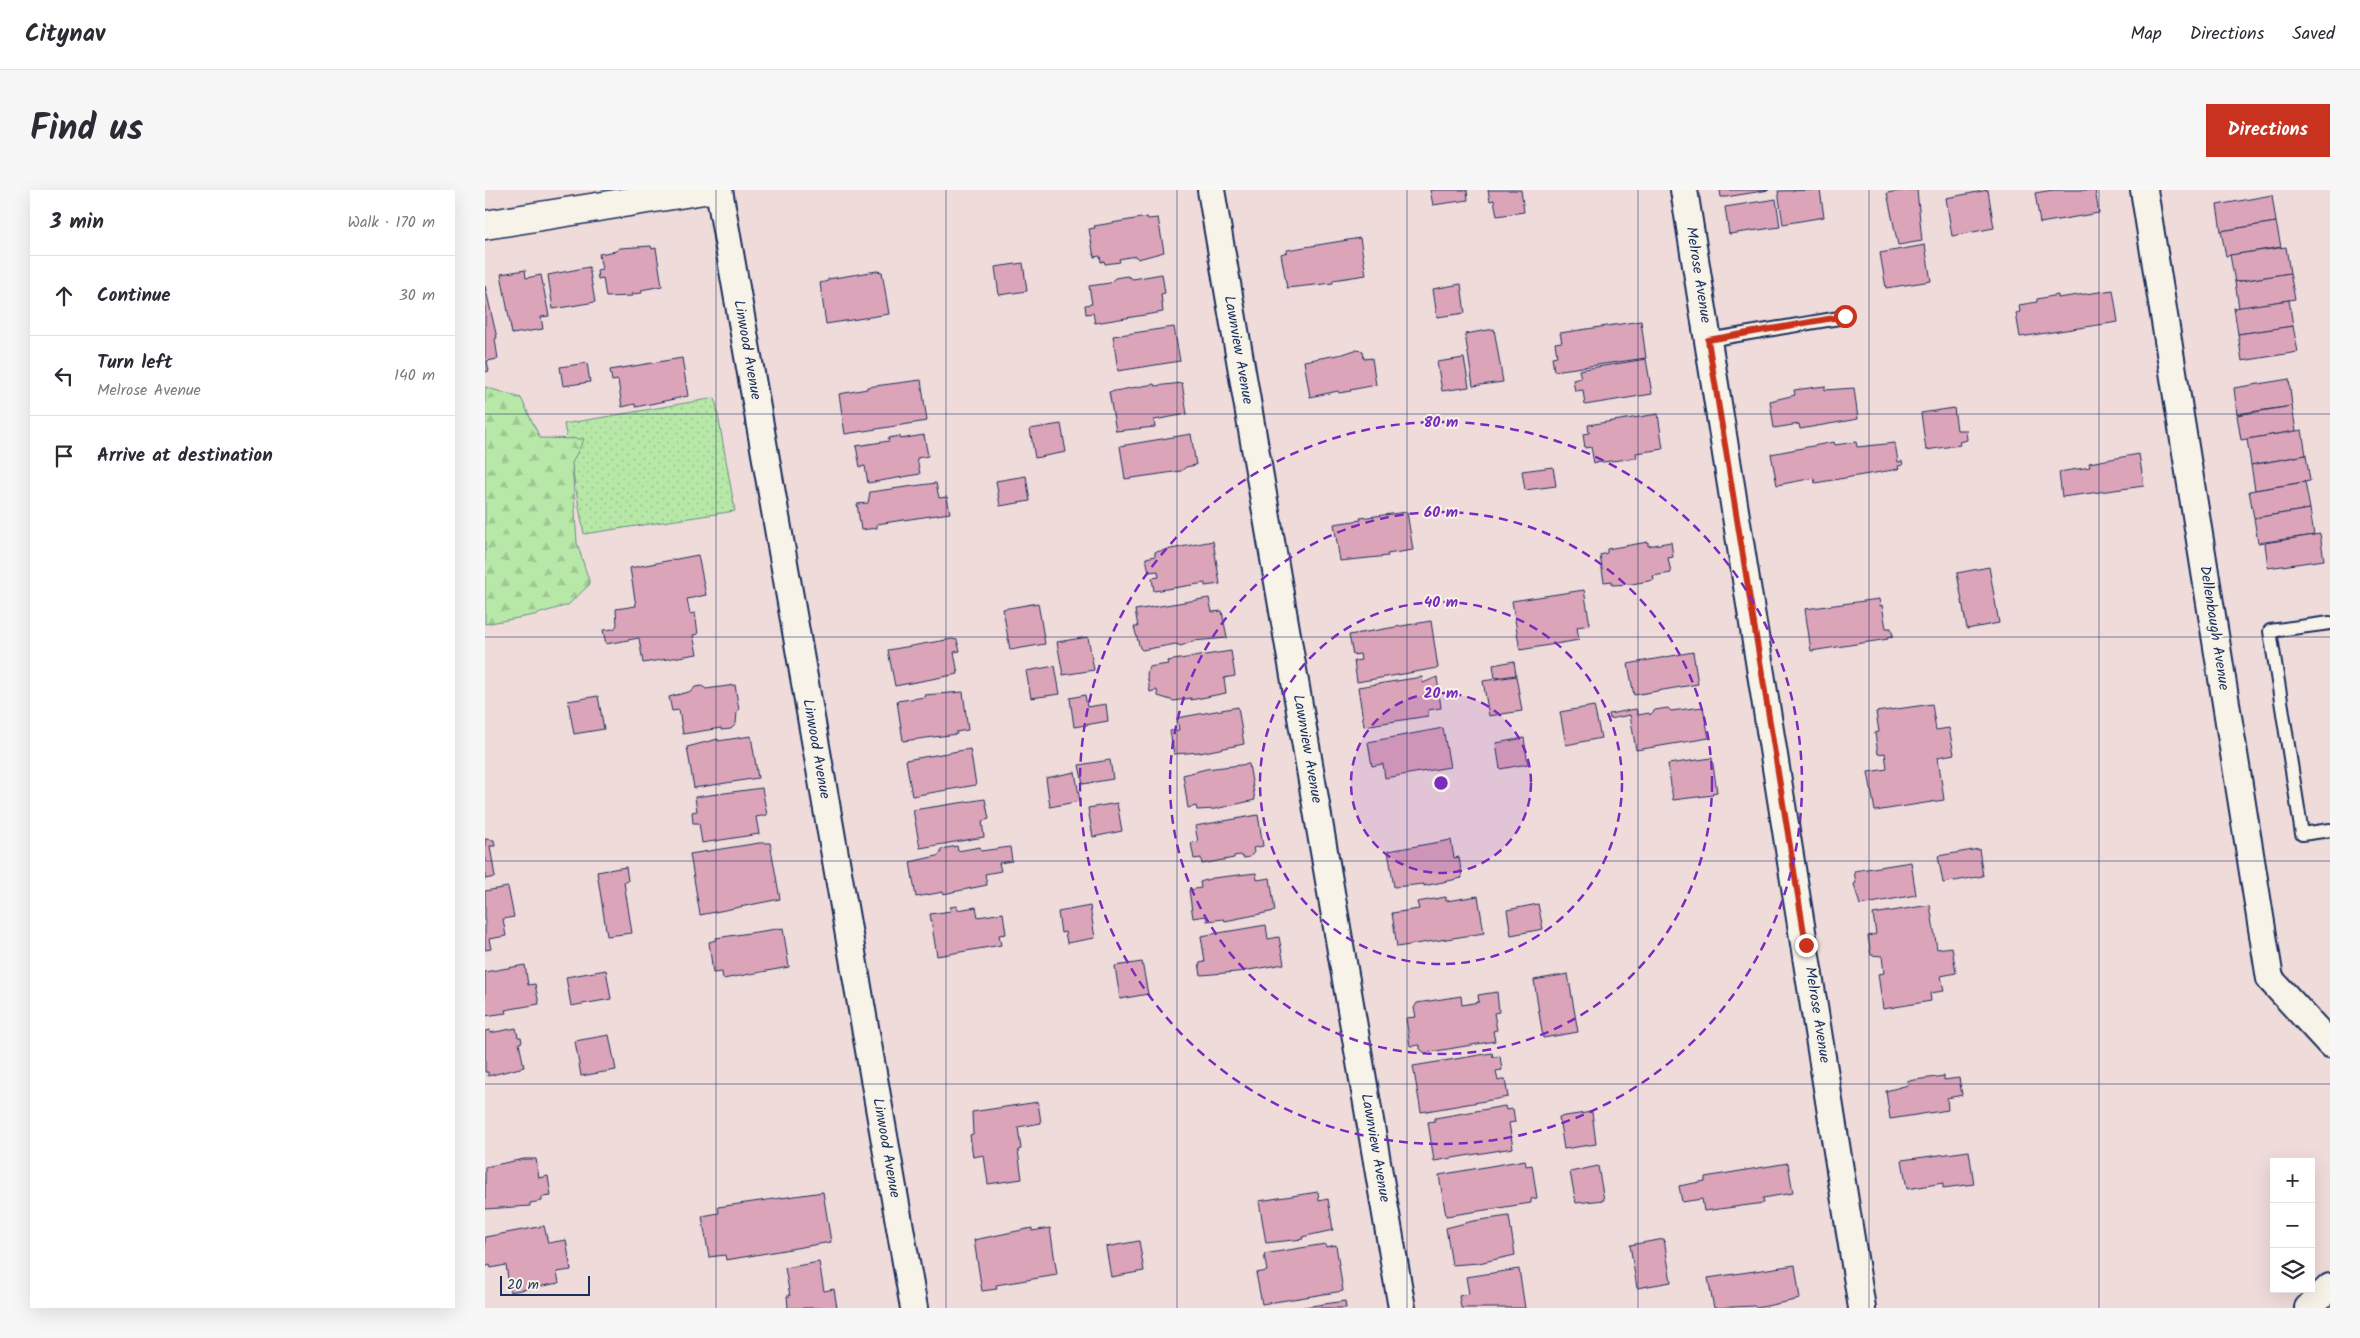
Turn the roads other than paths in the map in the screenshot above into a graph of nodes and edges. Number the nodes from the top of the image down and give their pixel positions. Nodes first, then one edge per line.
1 (704, 190) edge
2 (719, 190) edge
3 (1211, 190) edge
4 (1684, 190) edge
5 (2144, 190) edge
6 (485, 225) edge
7 (1845, 316) dead end
8 (1708, 340) junction
9 (2330, 623) edge
10 (2330, 830) edge
11 (2330, 1044) edge
12 (2330, 1287) edge
13 (914, 1308) edge
14 (1403, 1308) edge
15 (1863, 1308) edge
16 (2308, 1308) edge

1 - 6 street
2 - 13 street, Linwood Avenue
3 - 14 street, Lawnview Avenue
4 - 8 street, Melrose Avenue
5 - 11 street, Dellenbaugh Avenue
7 - 8 lane
8 - 15 street, Melrose Avenue
9 - 10 lane
12 - 16 street

